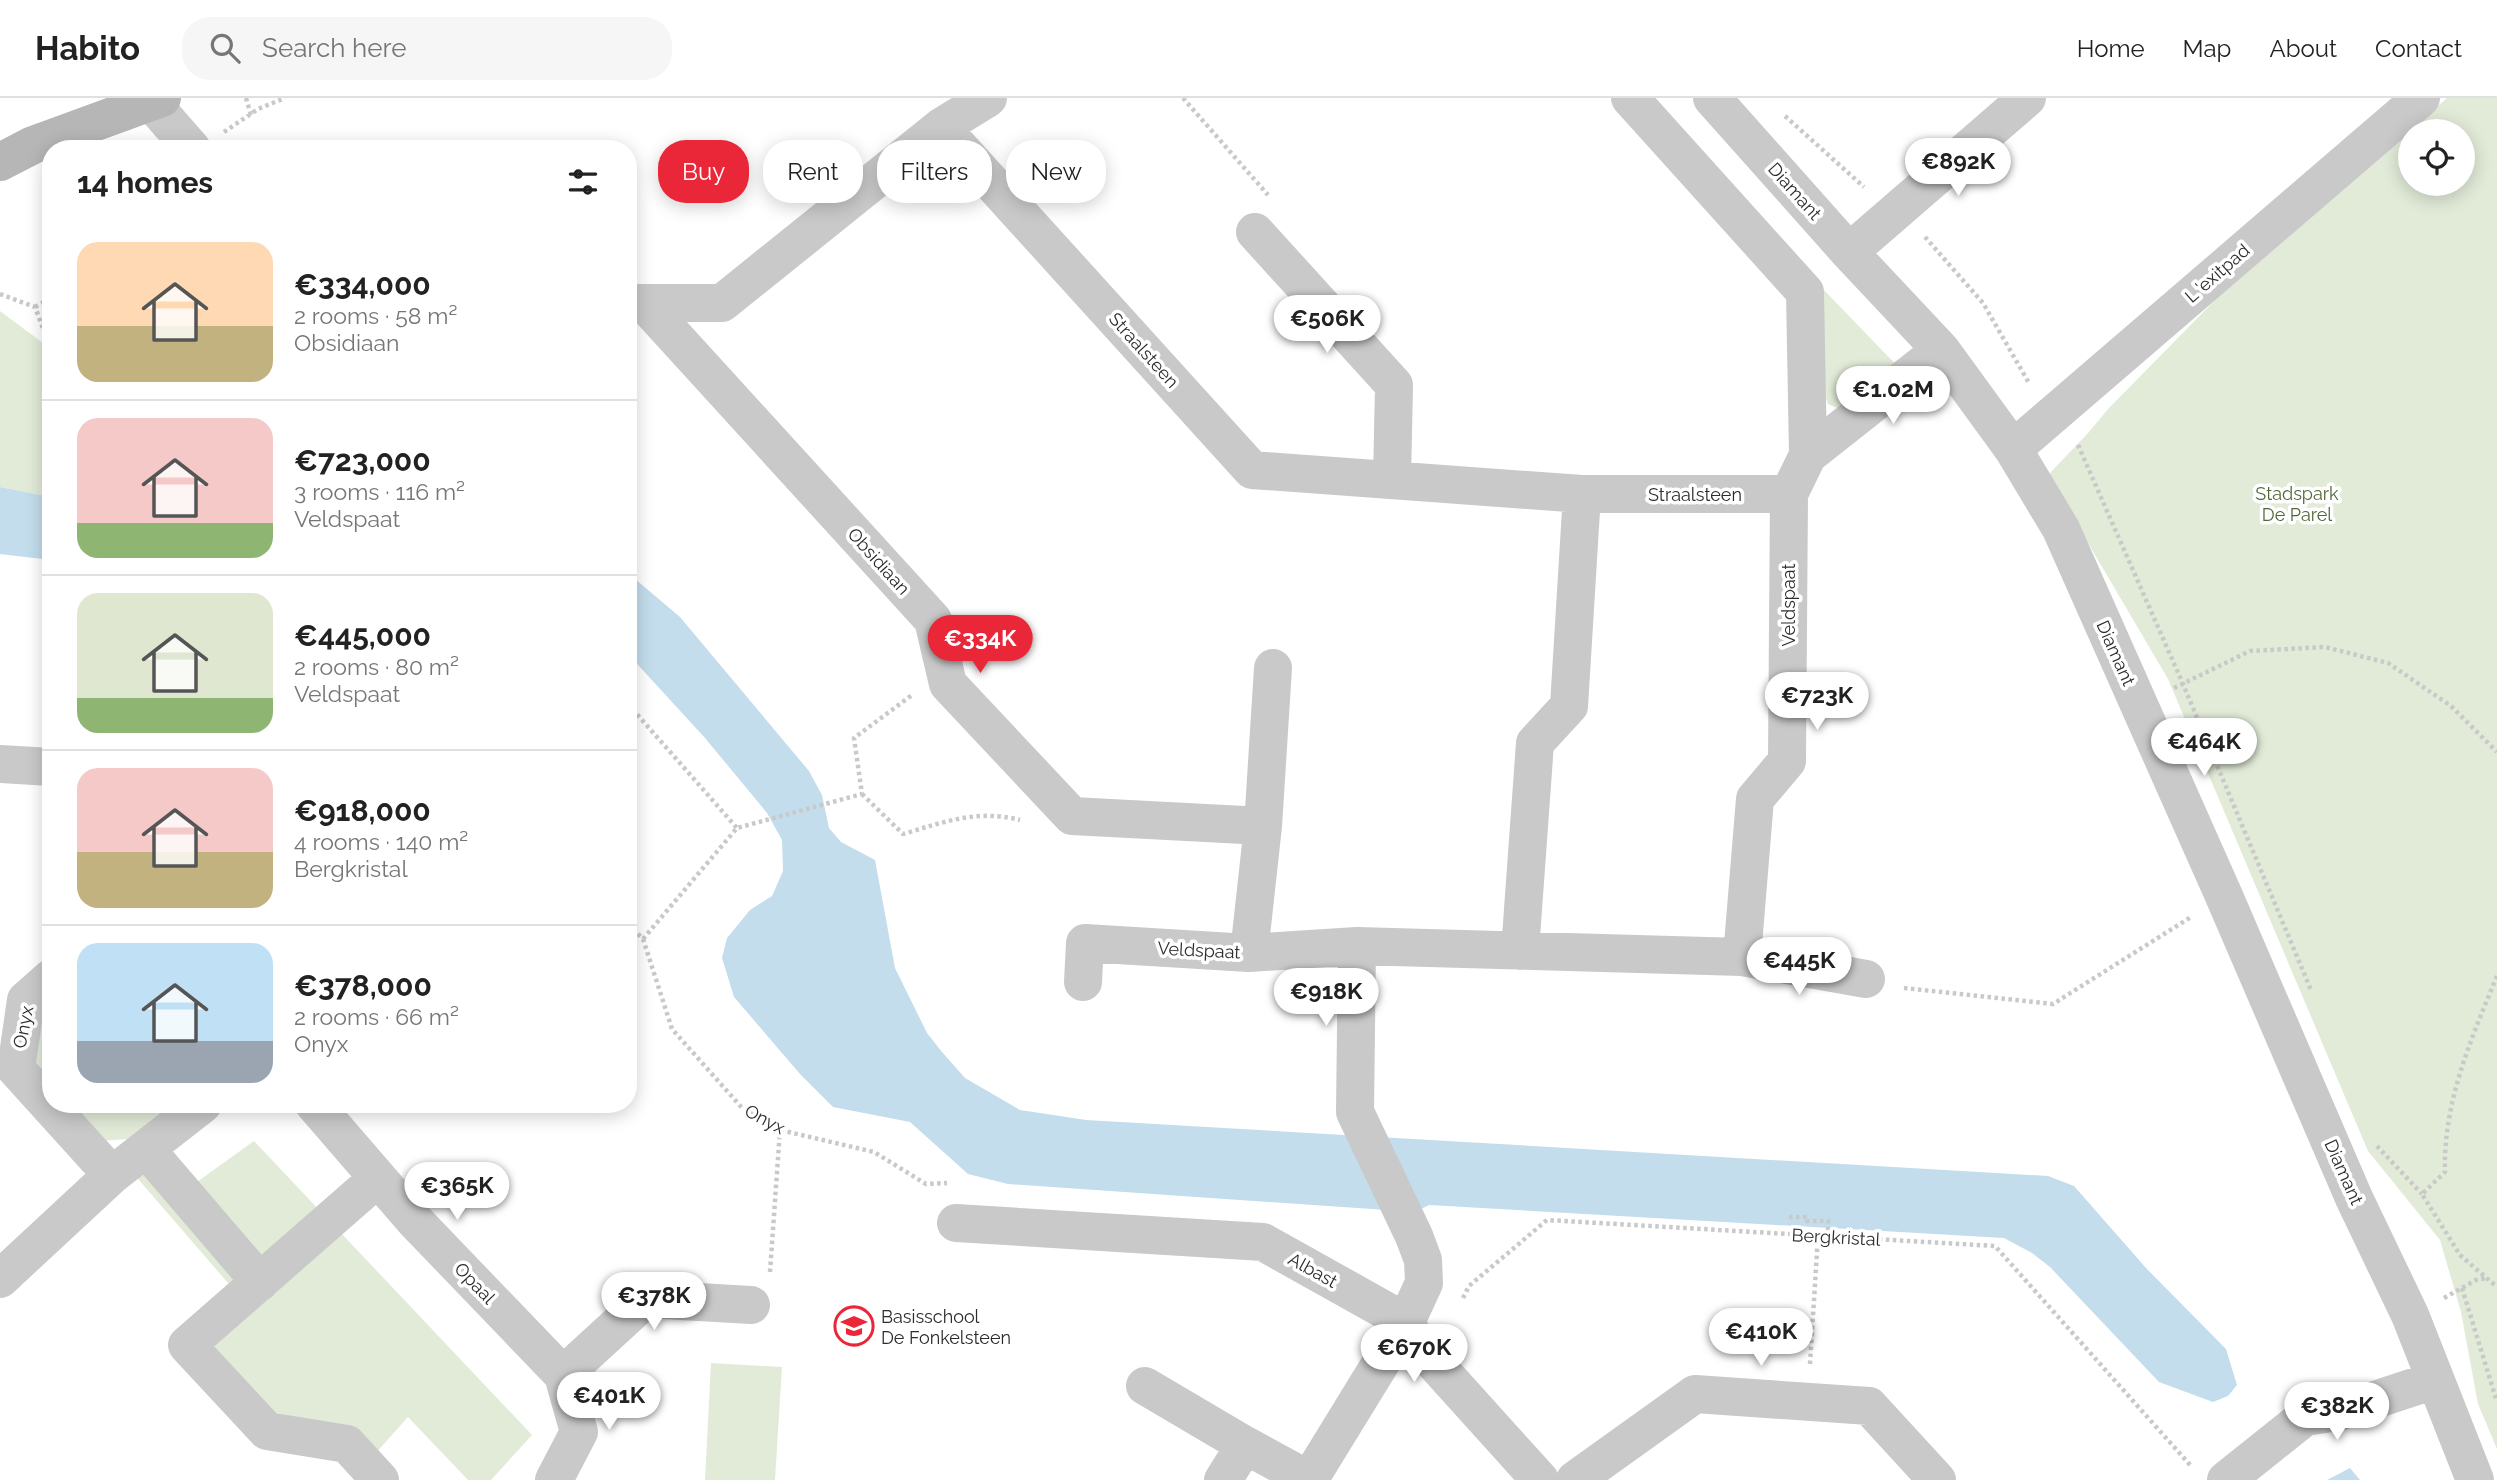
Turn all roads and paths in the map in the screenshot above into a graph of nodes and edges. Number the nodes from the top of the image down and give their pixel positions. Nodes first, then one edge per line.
1 (246, 98) edge
2 (285, 98) edge
3 (988, 98) edge
4 (1183, 98) edge
5 (1630, 98) edge
6 (1712, 98) edge
7 (2027, 98) edge
8 (2421, 98) edge
9 (156, 100) edge
10 (1777, 107) dead end
11 (251, 114) junction
12 (941, 127) junction
13 (47, 140) edge
14 (200, 140) edge
15 (210, 140) edge
16 (42, 142) edge
17 (0, 162) edge
18 (1894, 214) junction
19 (1255, 232) joint
20 (1849, 252) junction
21 (0, 294) edge
22 (42, 303) edge
23 (637, 303) edge
24 (637, 304) edge
25 (35, 307) junction
26 (42, 326) edge
27 (1941, 350) junction
28 (2013, 449) junction
29 (1808, 455) junction
30 (1392, 480) junction
31 (1582, 494) junction
32 (1789, 494) junction
33 (1273, 668) dead end
34 (948, 684) junction
35 (2139, 705) junction
36 (637, 714) edge
37 (2497, 752) edge
38 (0, 764) edge
39 (42, 766) edge
40 (862, 794) junction
41 (1072, 816) junction
42 (1263, 826) junction
43 (737, 828) junction
44 (2224, 896) junction
45 (637, 933) edge
46 (643, 939) junction
47 (1357, 946) junction
48 (1520, 951) junction
49 (1249, 953) junction
50 (1742, 957) junction
51 (2497, 976) edge
52 (1866, 979) joint
53 (1083, 982) dead end
54 (42, 986) edge
55 (42, 1098) edge
56 (56, 1113) edge
57 (192, 1113) edge
58 (322, 1113) edge
59 (780, 1130) junction
60 (146, 1149) junction
61 (112, 1175) junction
62 (378, 1178) junction
63 (1789, 1217) dead end
64 (956, 1223) joint
65 (1818, 1236) junction
66 (1828, 1237) junction
67 (0, 1279) edge
68 (260, 1282) junction
69 (2497, 1287) edge
70 (2462, 1288) dead end
71 (751, 1304) joint
72 (1406, 1322) junction
73 (1429, 1357) junction
74 (563, 1374) junction
75 (2435, 1380) junction
76 (1145, 1386) dead end
77 (1808, 1401) junction
78 (2497, 1402) edge
79 (1245, 1445) junction
80 (2210, 1475) edge
81 (380, 1480) edge
82 (554, 1480) edge
83 (1223, 1480) edge
84 (1540, 1480) edge
85 (1575, 1480) edge
86 (1937, 1480) edge
87 (2475, 1480) edge

1 - 11 path
2 - 11 path
3 - 12 street
4 - 19 path
5 - 29 street
6 - 20 street, Diamant
7 - 18 street
8 - 28 street, L 'exitpad
9 - 13 street
9 - 14 street
10 - 18 path
11 - 15 path
12 - 23 street
12 - 30 street, Straalsteen
16 - 17 street
18 - 20 street
19 - 30 street
20 - 27 street, Diamant
21 - 25 path
22 - 25 path
24 - 34 street, Obsidiaan
25 - 26 path
27 - 28 street, Diamant
27 - 29 street
28 - 35 street, Diamant
29 - 32 street
30 - 31 street, Straalsteen
31 - 32 street, Straalsteen
31 - 48 street
32 - 50 street, Veldspaat
33 - 42 street
34 - 40 path
34 - 41 street
35 - 37 path
35 - 44 street, Diamant
36 - 43 path
38 - 39 street
40 - 41 path
40 - 43 path
41 - 42 street
42 - 49 street
43 - 46 path
44 - 52 path
44 - 75 street, Diamant
45 - 46 path, Onyx
46 - 59 path, Onyx
47 - 48 street, Veldspaat
47 - 49 street, Veldspaat
47 - 72 street
48 - 50 street, Veldspaat
49 - 53 street, Veldspaat
50 - 52 street, Veldspaat
51 - 69 path
54 - 55 street, Onyx
56 - 61 street, Onyx
57 - 60 street
58 - 62 street, Opaal
59 - 64 path, Onyx
59 - 71 path
60 - 61 street
60 - 68 street
61 - 67 street
62 - 68 street
62 - 74 street, Opaal
63 - 66 path
64 - 72 street, Albast
65 - 66 path, Bergkristal
65 - 73 path, Bergkristal
65 - 77 path
66 - 80 path, Bergkristal
68 - 81 street
70 - 78 path
71 - 74 street
72 - 73 street
72 - 79 street
73 - 84 street
74 - 82 street, Opaal
75 - 80 street
75 - 87 street, Diamant
76 - 79 street
77 - 85 street
77 - 86 street
79 - 83 street

